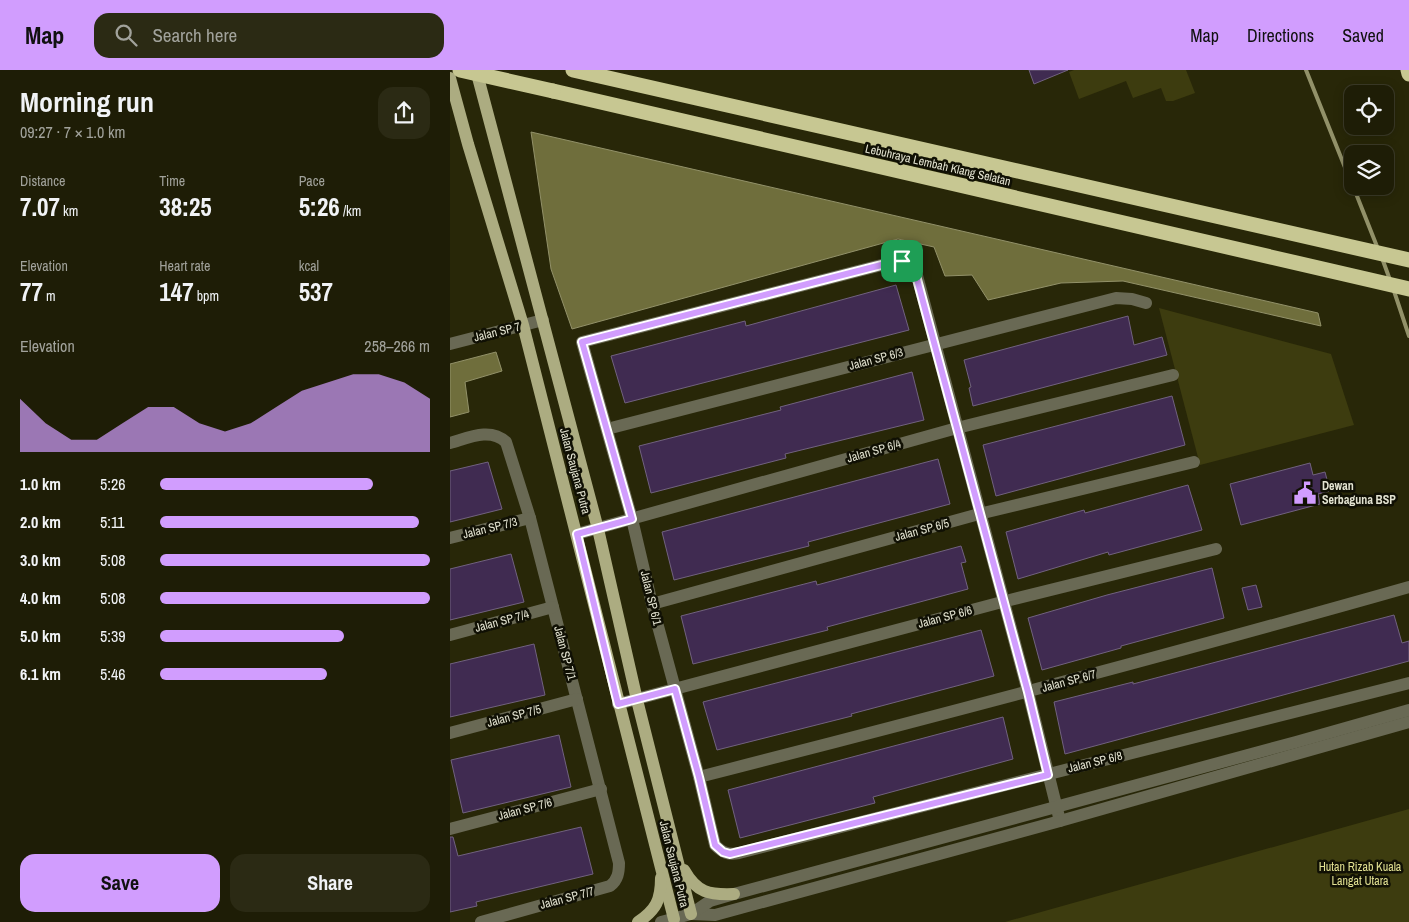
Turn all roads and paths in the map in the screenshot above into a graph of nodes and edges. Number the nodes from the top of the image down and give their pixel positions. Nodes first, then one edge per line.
1 (460, 70) edge
2 (476, 70) edge
3 (573, 70) edge
4 (1408, 70) edge
5 (1409, 74) edge
6 (450, 78) edge
7 (1409, 260) edge
8 (1409, 289) edge
9 (1146, 303) dead end
10 (543, 320) junction
11 (523, 325) junction
12 (450, 344) edge
13 (935, 344) junction
14 (1173, 375) dead end
15 (957, 428) junction
16 (607, 429) junction
17 (450, 443) edge
18 (1194, 462) dead end
19 (979, 514) junction
20 (530, 518) junction
21 (632, 519) junction
22 (598, 529) junction
23 (577, 534) junction
24 (450, 538) edge
25 (1216, 548) dead end
26 (1409, 587) edge
27 (1002, 602) junction
28 (652, 604) junction
29 (553, 607) junction
30 (450, 635) edge
31 (1409, 683) edge
32 (675, 689) junction
33 (1028, 692) junction
34 (577, 699) junction
35 (637, 700) junction
36 (618, 704) junction
37 (1409, 710) edge
38 (1409, 722) edge
39 (450, 734) edge
40 (1048, 775) junction
41 (699, 777) junction
42 (601, 788) junction
43 (1056, 807) junction
44 (1060, 821) junction
45 (450, 830) edge
46 (723, 852) joint
47 (678, 859) junction
48 (661, 863) junction
49 (618, 875) joint
50 (734, 894) junction
51 (691, 914) junction
52 (674, 919) junction
53 (481, 922) edge
54 (638, 922) edge
55 (660, 922) edge

1 - 8 highway, Lebuhraya Lembah Klang Selatan, bridge
2 - 10 main road, Jalan Saujana Putra
3 - 7 highway, Lebuhraya Lembah Klang Selatan
4 - 5 highway
6 - 11 main road, Jalan Saujana Putra
9 - 13 street, Jalan SP 6/3
10 - 11 street, Jalan SP 7
10 - 22 main road, Jalan Saujana Putra
11 - 12 street, Jalan SP 7
11 - 23 main road, Jalan Saujana Putra
13 - 15 street
13 - 16 street, Jalan SP 6/3
13 - 16 street, Jalan SP 6/1
14 - 15 street, Jalan SP 6/4
15 - 19 street
15 - 21 street, Jalan SP 6/4
16 - 21 street, Jalan SP 6/1
17 - 20 street, Jalan SP 7/1
18 - 19 street, Jalan SP 6/5
19 - 27 street
19 - 28 street, Jalan SP 6/5
20 - 24 street, Jalan SP 7/3
20 - 29 street, Jalan SP 7/1
21 - 22 street, Jalan SP 6/4
21 - 28 street, Jalan SP 6/1
22 - 23 street, Jalan SP 6/4
22 - 35 main road, Jalan Saujana Putra
23 - 36 main road, Jalan Saujana Putra
25 - 27 street, Jalan SP 6/6
26 - 33 street, Jalan SP 6/7
27 - 32 street, Jalan SP 6/6
27 - 33 street
28 - 32 street, Jalan SP 6/1
29 - 30 street, Jalan SP 7/4
29 - 34 street, Jalan SP 7/1
31 - 40 street, Jalan SP 6/8
32 - 35 street, Jalan SP 6/6
32 - 41 street, Jalan SP 6/1
33 - 40 street
33 - 41 street, Jalan SP 6/7
34 - 39 street, Jalan SP 7/5
34 - 42 street, Jalan SP 7/1
35 - 36 street, Jalan SP 6/6
35 - 47 main road, Jalan Saujana Putra
36 - 48 main road, Jalan Saujana Putra
37 - 43 street
38 - 44 street
40 - 43 street
40 - 46 street, Jalan SP 6/8
41 - 46 street, Jalan SP 6/1
42 - 45 street, Jalan SP 7/6
42 - 49 street, Jalan SP 7/1
43 - 44 street
43 - 50 street
44 - 51 street
47 - 50 main road
47 - 51 main road, Jalan Saujana Putra
48 - 52 main road, Jalan Saujana Putra
48 - 54 main road
49 - 53 street, Jalan SP 7/7
50 - 51 street
51 - 52 street
52 - 55 street, Jalan Saujana Putra

